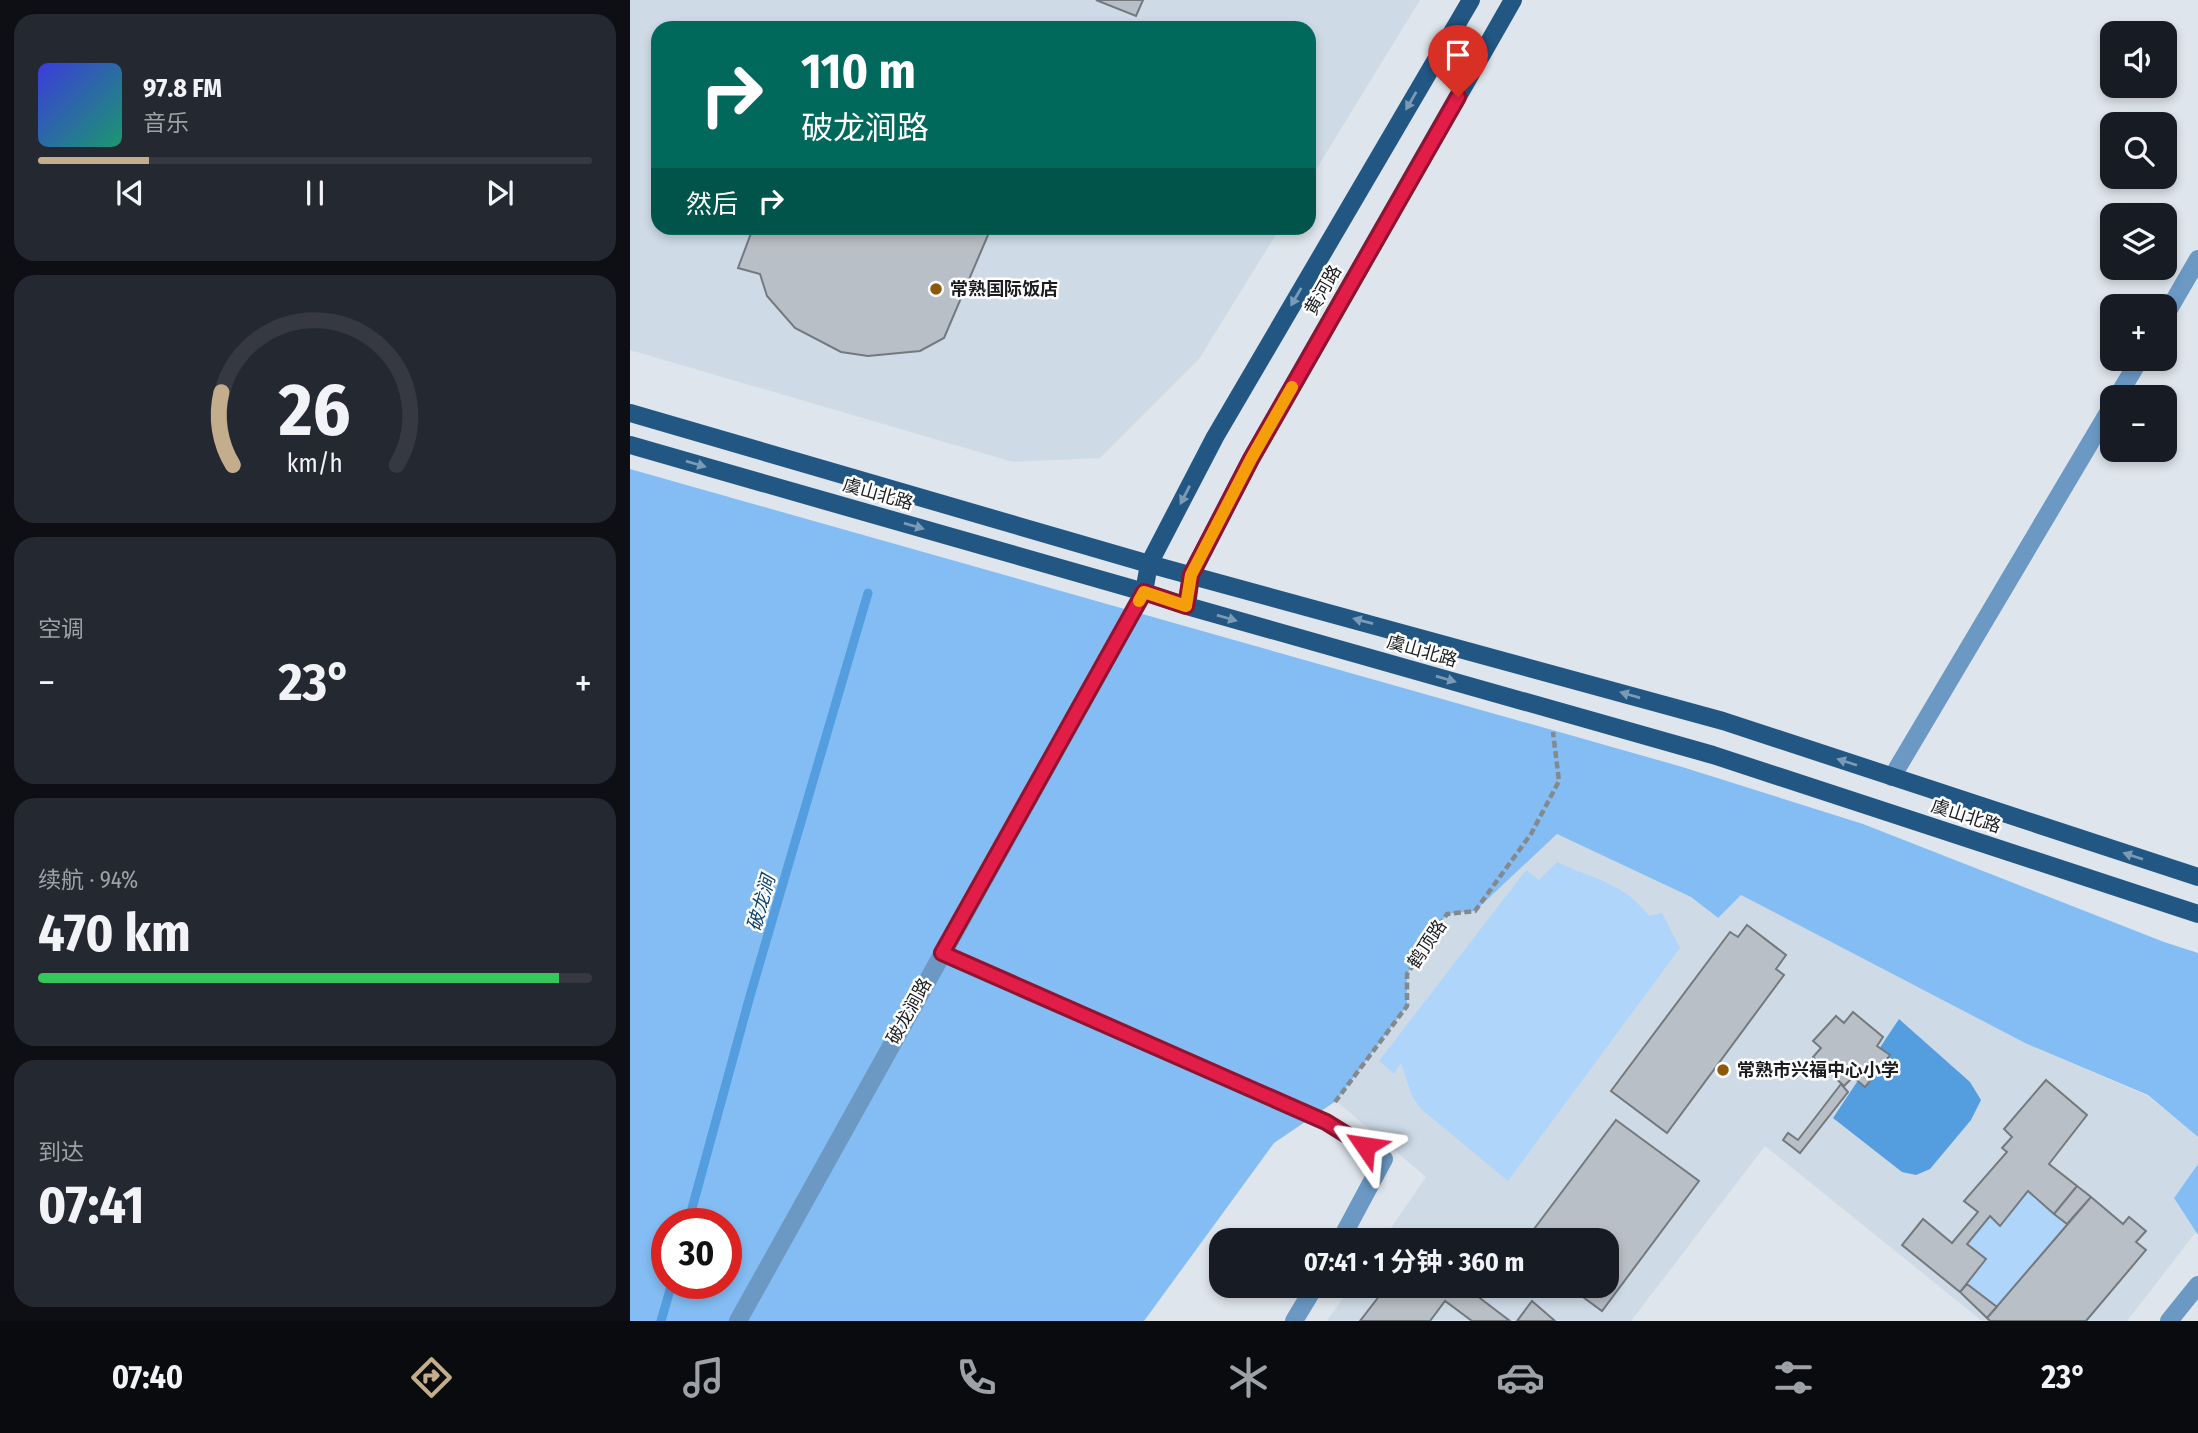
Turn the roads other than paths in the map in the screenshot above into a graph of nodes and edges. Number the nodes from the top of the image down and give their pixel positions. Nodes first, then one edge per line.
1 (1471, 0) edge
2 (1513, 0) edge
3 (2198, 259) edge
4 (2177, 295) edge
5 (630, 412) edge
6 (2100, 426) edge
7 (630, 445) edge
8 (1149, 564) junction
9 (1191, 575) junction
10 (1144, 592) junction
11 (1186, 606) junction
12 (1892, 777) junction
13 (2198, 877) edge
14 (2198, 915) edge
15 (942, 953) junction
16 (1347, 1228) edge
17 (2198, 1284) edge
18 (1308, 1298) edge
19 (738, 1321) edge
20 (1294, 1321) edge
21 (2169, 1321) edge

1 -> 8 main road, 黄河路
2 - 9 main road, 黄河路
3 - 4 street
5 - 8 main road, 虞山北路
6 - 12 street
7 -> 10 main road, 虞山北路
8 - 9 main road, 虞山北路
8 - 10 main road, 黄河路
9 - 11 main road, 黄河路
12 -> 9 main road, 虞山北路
10 - 11 main road, 虞山北路
10 - 15 street, 破龙涧路
11 -> 14 main road, 虞山北路
13 -> 12 main road, 虞山北路
15 - 16 street
15 - 19 street, 破龙涧路
17 - 21 street
18 - 20 street

